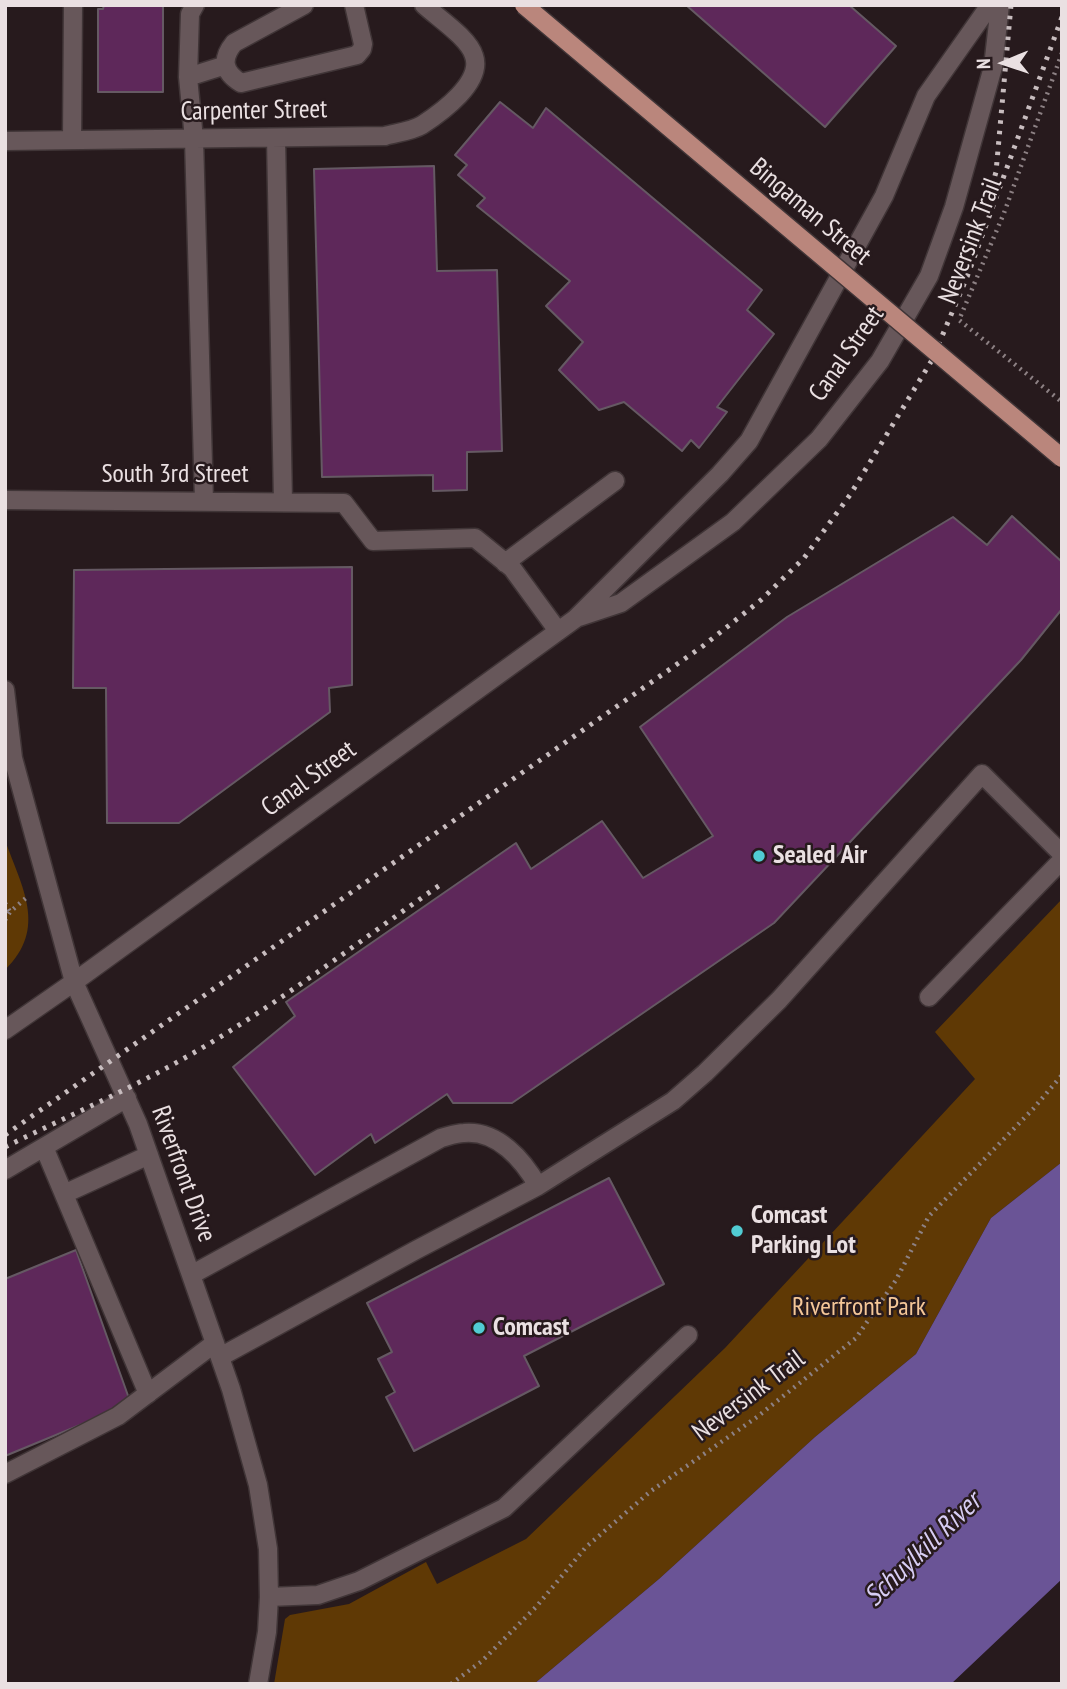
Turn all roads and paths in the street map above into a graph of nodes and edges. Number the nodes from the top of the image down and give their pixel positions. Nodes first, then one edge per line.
1 (73, 5) edge
2 (195, 5) edge
3 (304, 5) edge
4 (354, 5) edge
5 (424, 5) edge
6 (524, 5) edge
7 (990, 5) edge
8 (1000, 5) edge
9 (1062, 53) edge
10 (226, 65) junction
11 (188, 77) junction
12 (276, 138) junction
13 (194, 139) junction
14 (72, 140) junction
15 (5, 141) edge
16 (1062, 402) edge
17 (1062, 458) edge
18 (615, 481) dead end
19 (5, 500) edge
20 (204, 501) junction
21 (283, 502) junction
22 (505, 563) junction
23 (575, 619) junction
24 (558, 631) junction
25 (5, 690) edge
26 (1062, 854) edge
27 (1062, 860) edge
28 (5, 904) edge
29 (10, 912) dead end
30 (74, 982) junction
31 (929, 997) dead end
32 (5, 1030) edge
33 (1062, 1075) edge
34 (127, 1098) junction
35 (44, 1147) junction
36 (149, 1155) junction
37 (5, 1170) edge
38 (538, 1186) junction
39 (64, 1194) junction
40 (191, 1275) junction
41 (688, 1335) dead end
42 (217, 1350) junction
43 (148, 1394) junction
44 (5, 1474) edge
45 (269, 1597) junction
46 (258, 1684) edge
47 (451, 1684) edge

1 - 14 street
2 - 11 street
3 - 10 street
4 - 10 street
5 - 12 street, Carpenter Street
6 - 17 main road, Bingaman Street, bridge
7 - 23 street, Canal Street
8 - 23 street, Canal Street
9 - 16 path, Neversink Trail
10 - 11 street
11 - 13 street
12 - 13 street, Carpenter Street
12 - 21 street
13 - 14 street, Carpenter Street
13 - 20 street
14 - 15 street, Carpenter Street
18 - 22 street
19 - 20 street, South 3rd Street
20 - 21 street, South 3rd Street
21 - 22 street, South 3rd Street
22 - 24 street
23 - 24 street, Canal Street
24 - 30 street, Canal Street
25 - 30 street, Riverfront Drive
26 - 38 street
27 - 31 street
28 - 29 path
30 - 32 street, Canal Street
30 - 34 street, Riverfront Drive
33 - 47 path, Neversink Trail
34 - 35 street
34 - 36 street, Riverfront Drive
35 - 37 street
35 - 39 street
36 - 39 street
36 - 40 street, Riverfront Drive
38 - 40 street
38 - 42 street
39 - 43 street
40 - 42 street, Riverfront Drive
41 - 45 street
42 - 43 street
42 - 45 street, Riverfront Drive
43 - 44 street
45 - 46 street, Riverfront Drive

